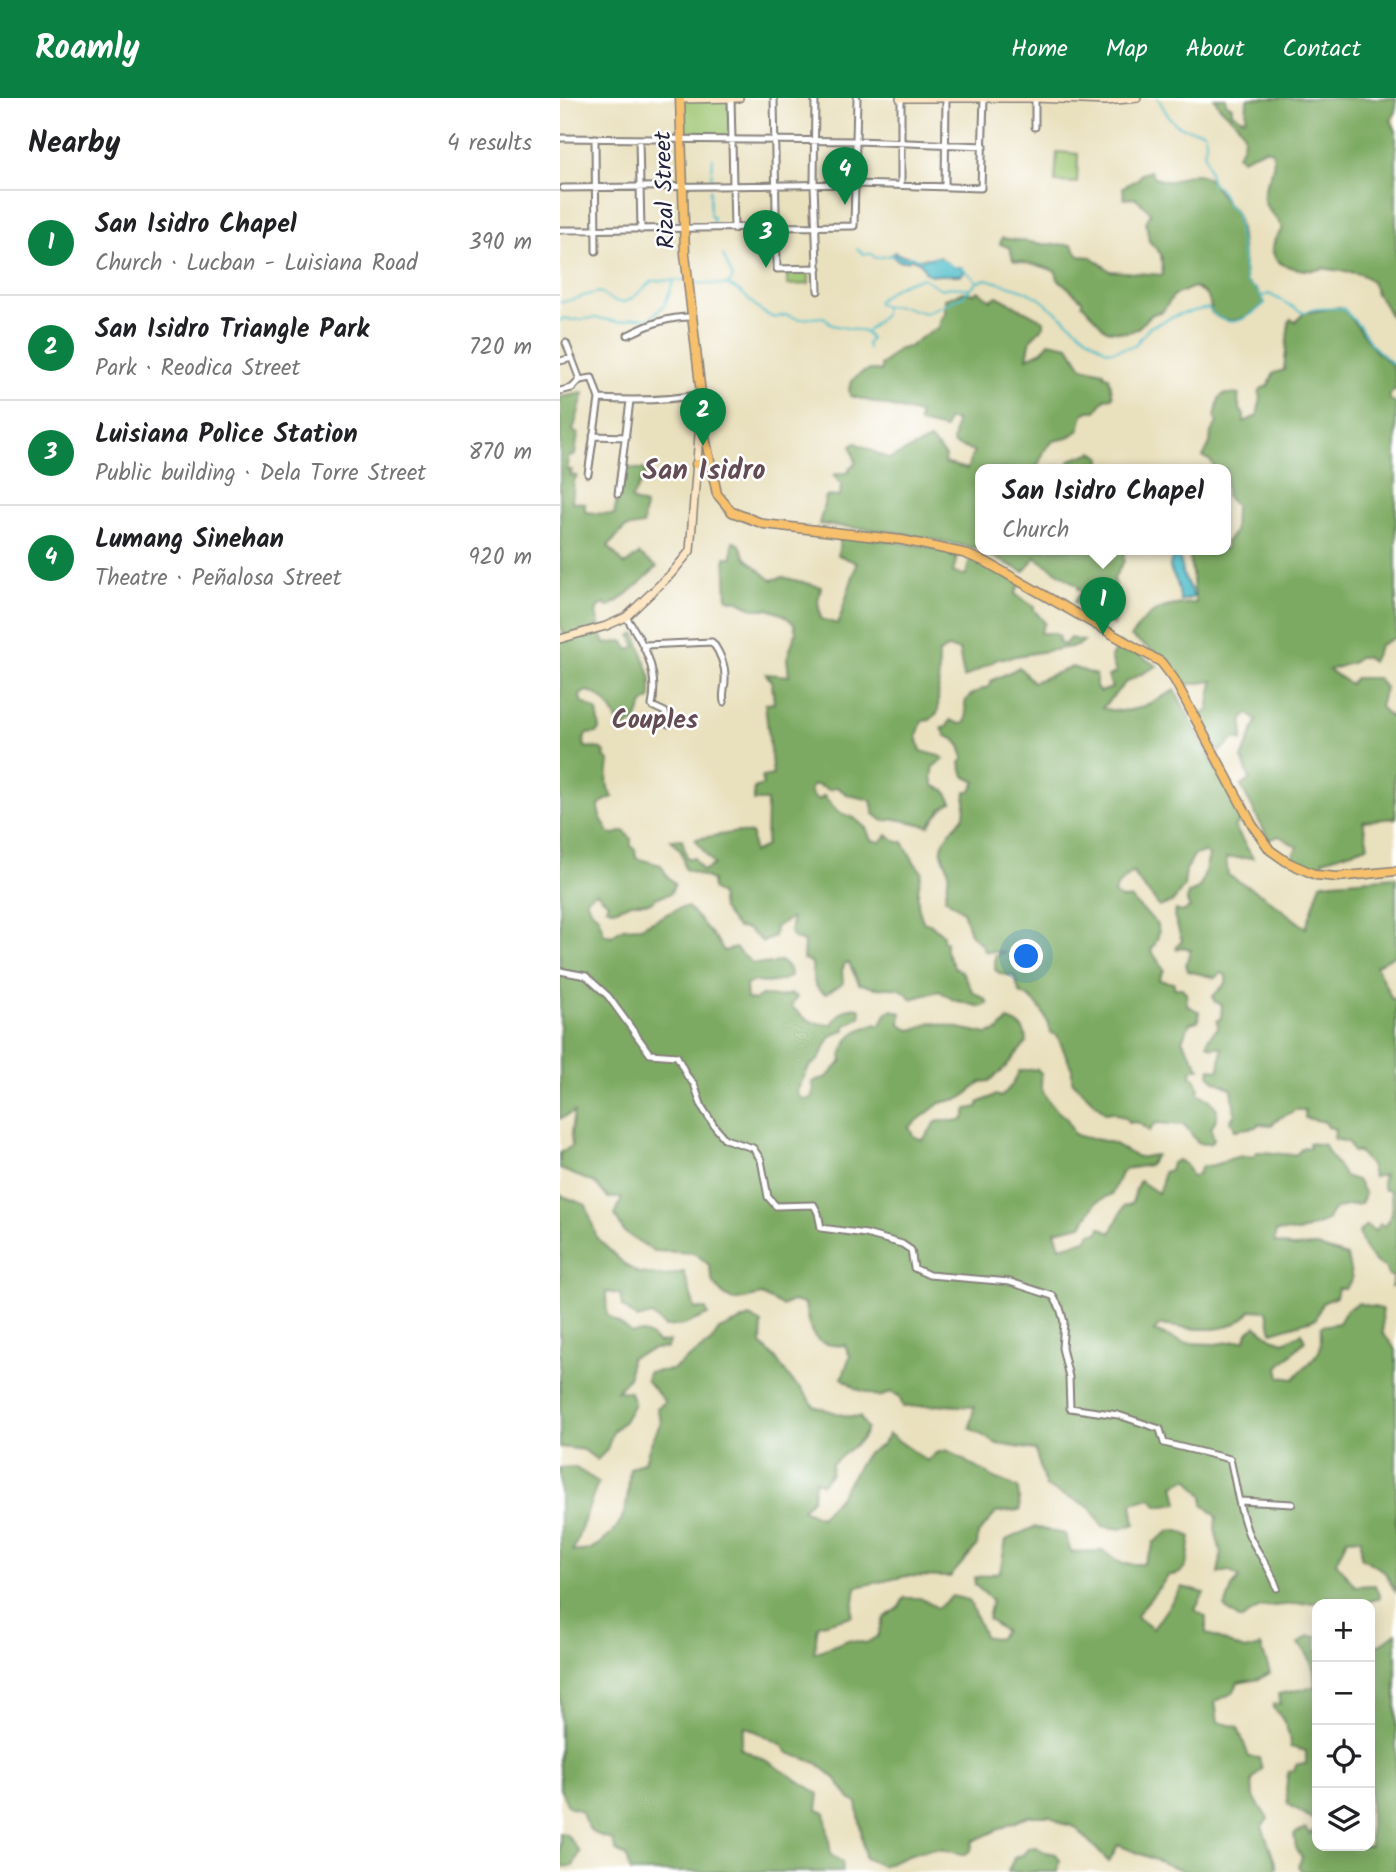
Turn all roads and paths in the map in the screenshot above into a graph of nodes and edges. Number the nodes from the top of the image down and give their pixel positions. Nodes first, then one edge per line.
1 (731, 98) edge
2 (739, 98) edge
3 (774, 98) edge
4 (815, 98) edge
5 (857, 98) edge
6 (900, 98) edge
7 (946, 98) edge
8 (984, 98) edge
9 (1035, 98) edge
10 (1137, 98) edge
11 (680, 99) edge
12 (1035, 127) dead end
13 (560, 138) edge
14 (595, 138) junction
15 (639, 139) junction
16 (681, 139) junction
17 (732, 139) junction
18 (774, 140) junction
19 (815, 141) junction
20 (857, 141) junction
21 (902, 144) junction
22 (946, 144) junction
23 (984, 146) junction
24 (856, 184) junction
25 (641, 185) junction
26 (682, 185) junction
27 (814, 185) junction
28 (901, 185) junction
29 (733, 186) junction
30 (776, 186) junction
31 (945, 186) junction
32 (597, 187) junction
33 (563, 188) dead end
34 (816, 227) junction
35 (684, 229) junction
36 (734, 229) junction
37 (777, 229) junction
38 (560, 230) edge
39 (597, 230) junction
40 (641, 230) junction
41 (596, 251) dead end
42 (818, 268) junction
43 (818, 291) dead end
44 (692, 317) junction
45 (628, 335) dead end
46 (566, 343) dead end
47 (572, 358) junction
48 (560, 361) edge
49 (580, 380) junction
50 (560, 391) edge
51 (701, 394) junction
52 (598, 399) junction
53 (629, 401) junction
54 (701, 418) junction
55 (593, 436) junction
56 (626, 437) junction
57 (710, 463) junction
58 (696, 464) junction
59 (588, 474) dead end
60 (618, 494) dead end
61 (626, 617) junction
62 (560, 639) edge
63 (645, 645) junction
64 (724, 702) dead end
65 (668, 724) dead end
66 (1396, 871) edge
67 (560, 971) edge
68 (1240, 1501) junction
69 (1292, 1504) dead end
70 (1277, 1588) dead end

1 - 2 street
1 - 11 street
1 - 17 street
3 - 18 street
4 - 19 street
5 - 20 street
6 - 7 street
6 - 21 street
7 - 8 street
7 - 22 street
8 - 9 street
8 - 23 street
9 - 10 street
9 - 12 street
11 - 16 main road, Rizal Street
13 - 14 street
14 - 15 street
14 - 32 street
15 - 16 street
15 - 25 street
16 - 17 street
16 - 26 main road, Rizal Street
17 - 18 street
17 - 29 street
18 - 19 street
18 - 30 street
19 - 20 street
19 - 27 street
20 - 21 street
20 - 24 street
21 - 22 street
21 - 28 street
22 - 23 street
22 - 31 street
23 - 31 street
24 - 27 street
24 - 28 street
24 - 34 street
25 - 26 street
25 - 32 street
25 - 40 street
26 - 29 street
26 - 35 main road, Rizal Street
27 - 30 street
27 - 34 street
28 - 31 street
29 - 30 street
29 - 36 street
30 - 37 street
32 - 33 street
32 - 39 street
34 - 37 street
34 - 42 street
35 - 36 street
35 - 40 street
35 - 44 main road, Rizal Street
36 - 37 street
37 - 42 street
38 - 39 street
39 - 40 street
39 - 41 street
42 - 43 street
44 - 45 street
44 - 51 main road, Rizal Street
46 - 47 street
47 - 48 street
47 - 49 street
49 - 50 street
49 - 52 street
51 - 53 street
51 - 54 main road, Rizal Street
52 - 53 street
52 - 55 street
53 - 56 street
54 - 57 main road, Rizal Street
54 - 58 street
55 - 56 street
55 - 59 street
56 - 60 street
57 - 58 main road
57 - 66 main road, Rizal Street
58 - 61 street
61 - 62 street
61 - 63 street
63 - 64 street
63 - 65 street
67 - 68 street
68 - 69 street
68 - 70 street

